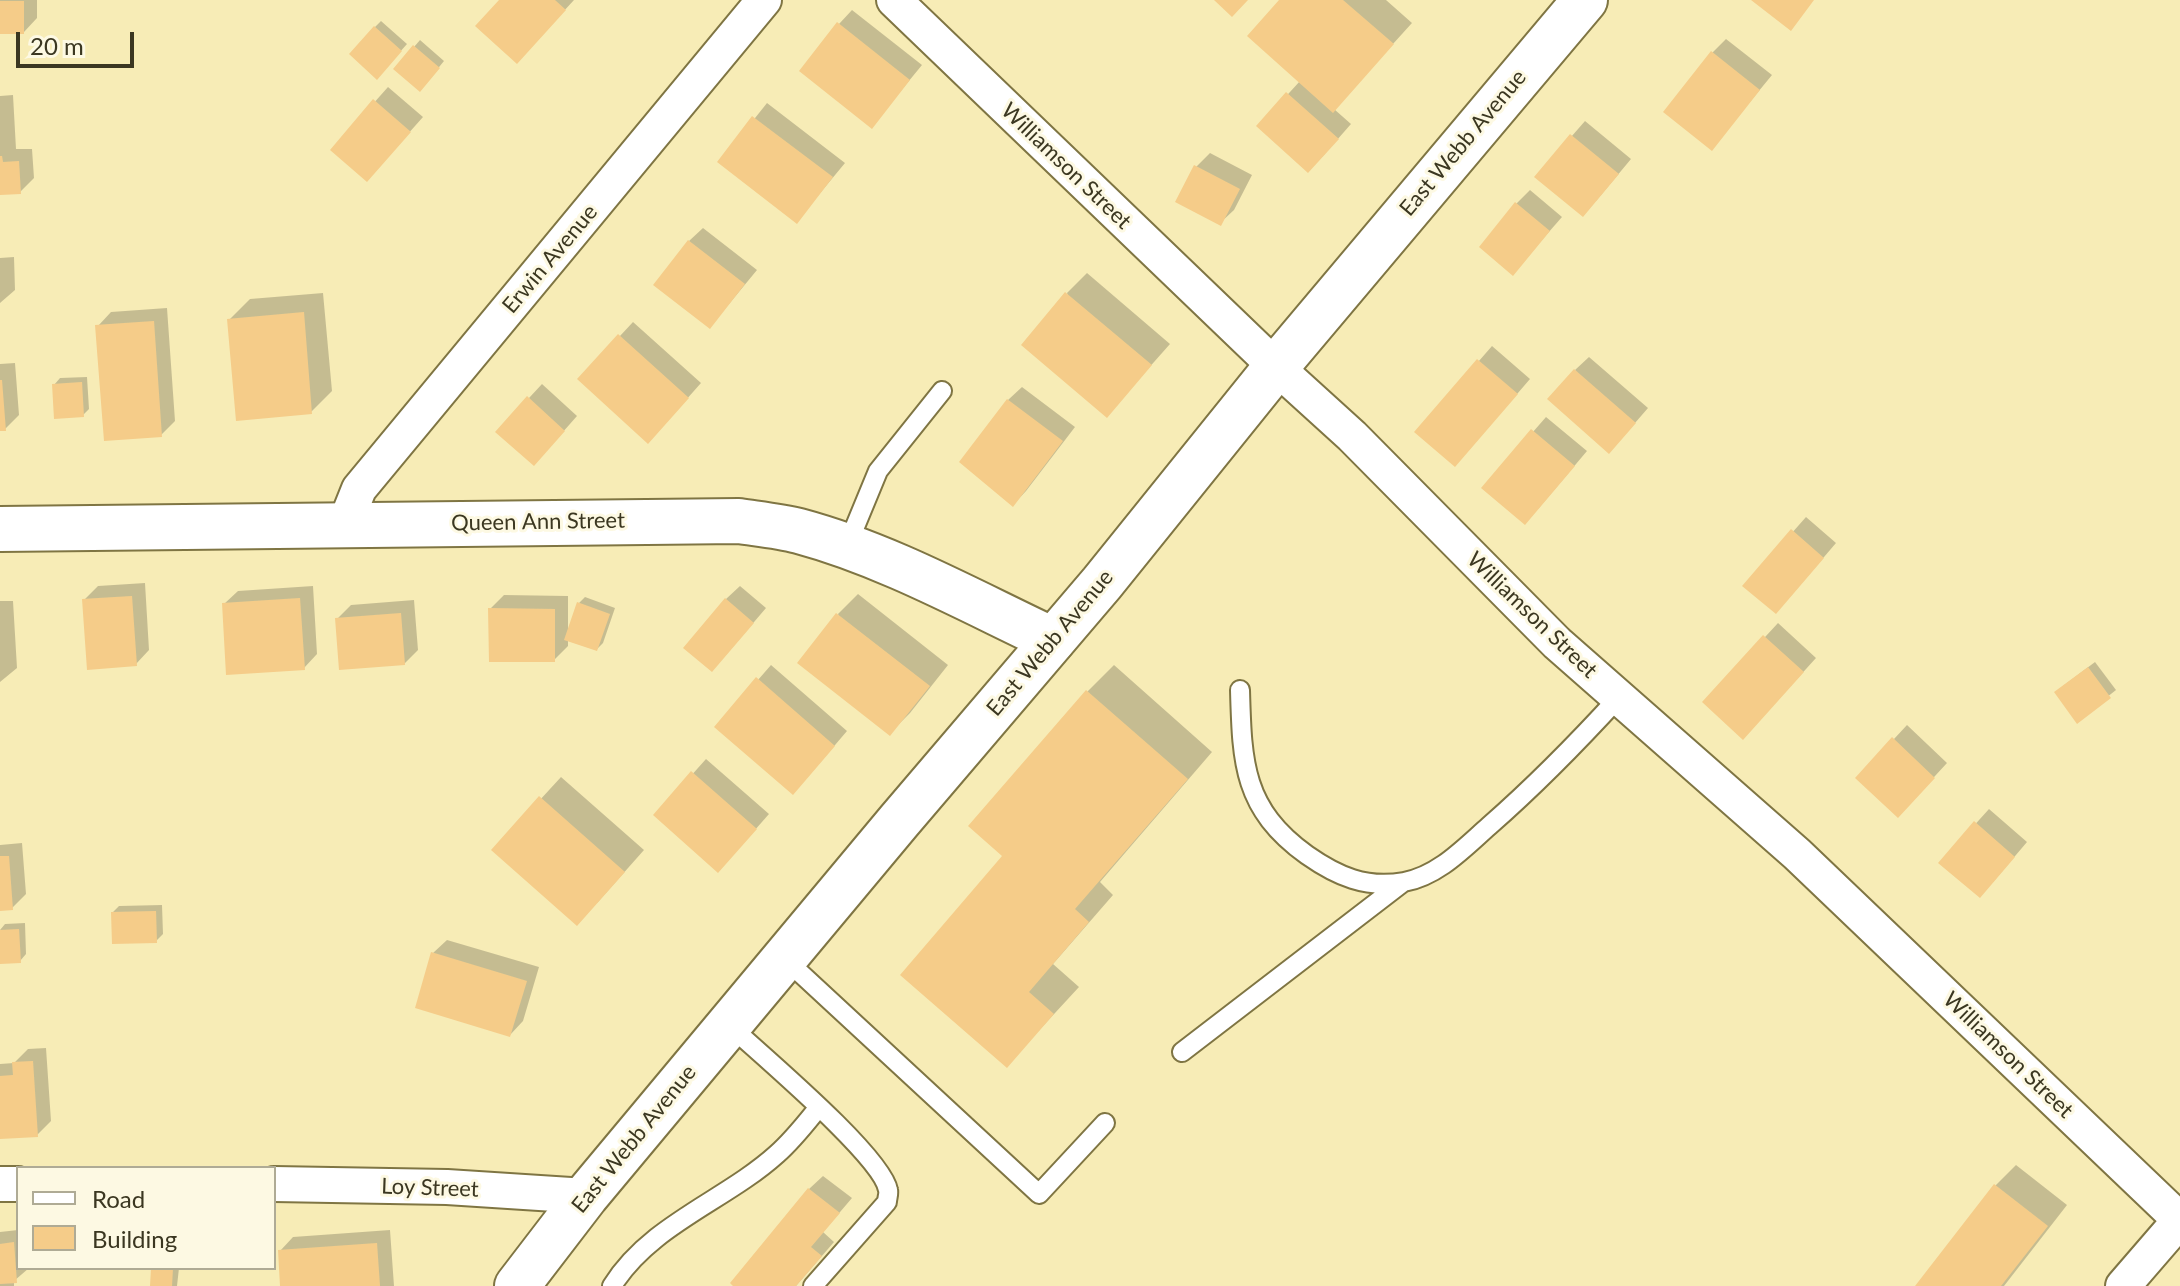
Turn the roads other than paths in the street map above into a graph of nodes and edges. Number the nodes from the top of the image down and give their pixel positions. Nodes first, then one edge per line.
1 (764, 0) edge
2 (894, 0) edge
3 (1585, 0) edge
4 (1276, 367) junction
5 (942, 391) dead end
6 (345, 524) junction
7 (0, 529) edge
8 (847, 546) junction
9 (1053, 640) junction
10 (1240, 690) dead end
11 (1619, 697) junction
12 (1402, 883) junction
13 (784, 958) junction
14 (729, 1025) junction
15 (1182, 1052) dead end
16 (819, 1107) junction
17 (1105, 1123) dead end
18 (276, 1184) edge
19 (586, 1196) junction
20 (2180, 1220) edge
21 (517, 1286) edge
22 (612, 1286) edge
23 (813, 1286) edge
24 (2123, 1286) edge

1 - 6 street, Erwin Avenue
2 - 4 street, Williamson Street
3 - 4 main road, East Webb Avenue
4 - 9 main road, East Webb Avenue
4 - 11 street, Williamson Street
5 - 8 lane
6 - 7 main road, Queen Ann Street
6 - 8 main road, Queen Ann Street
8 - 9 main road, Queen Ann Street
9 - 13 main road, East Webb Avenue
10 - 12 lane
11 - 12 lane
11 - 20 street, Williamson Street
12 - 15 lane
13 - 14 main road, East Webb Avenue
13 - 17 lane
14 - 16 lane
14 - 19 main road, East Webb Avenue
16 - 22 lane
16 - 23 lane
18 - 19 street, Loy Street
19 - 21 main road, East Webb Avenue
20 - 24 street

